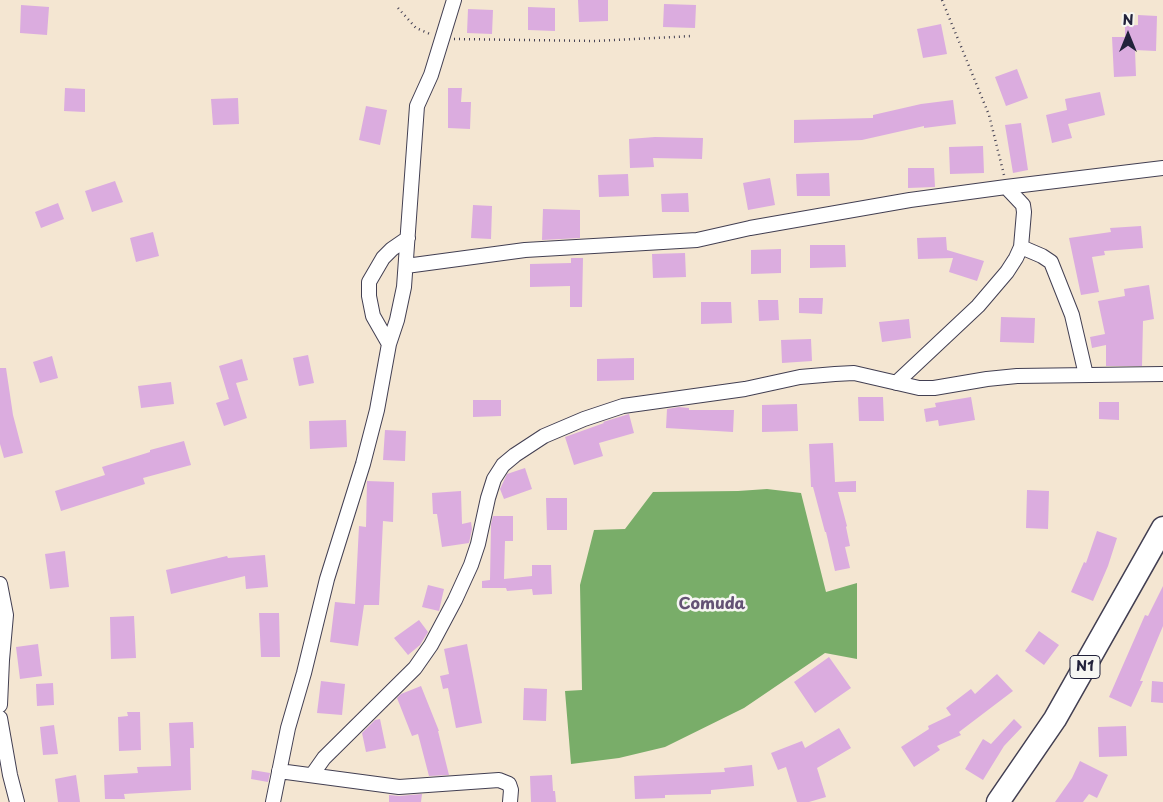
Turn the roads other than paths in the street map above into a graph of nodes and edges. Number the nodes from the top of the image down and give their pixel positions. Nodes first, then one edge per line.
1 (454, 0) edge
2 (1163, 168) edge
3 (1006, 187) junction
4 (408, 238) junction
5 (1021, 247) junction
6 (406, 266) junction
7 (389, 344) junction
8 (1163, 374) edge
9 (1086, 375) junction
10 (896, 383) junction
11 (1163, 528) edge
12 (0, 584) edge
13 (0, 705) edge
14 (0, 718) edge
15 (279, 771) junction
16 (312, 775) junction
17 (17, 802) edge
18 (274, 802) edge
19 (510, 802) edge
20 (998, 802) edge

1 - 4 street
2 - 3 street
3 - 5 street
3 - 6 street
4 - 6 street
4 - 7 street
5 - 9 street
5 - 10 street
6 - 7 street
7 - 15 street
8 - 9 street
9 - 10 street
10 - 16 street
11 - 20 main road, N1
12 - 13 street
14 - 17 street
15 - 16 street
15 - 18 street
16 - 19 street

